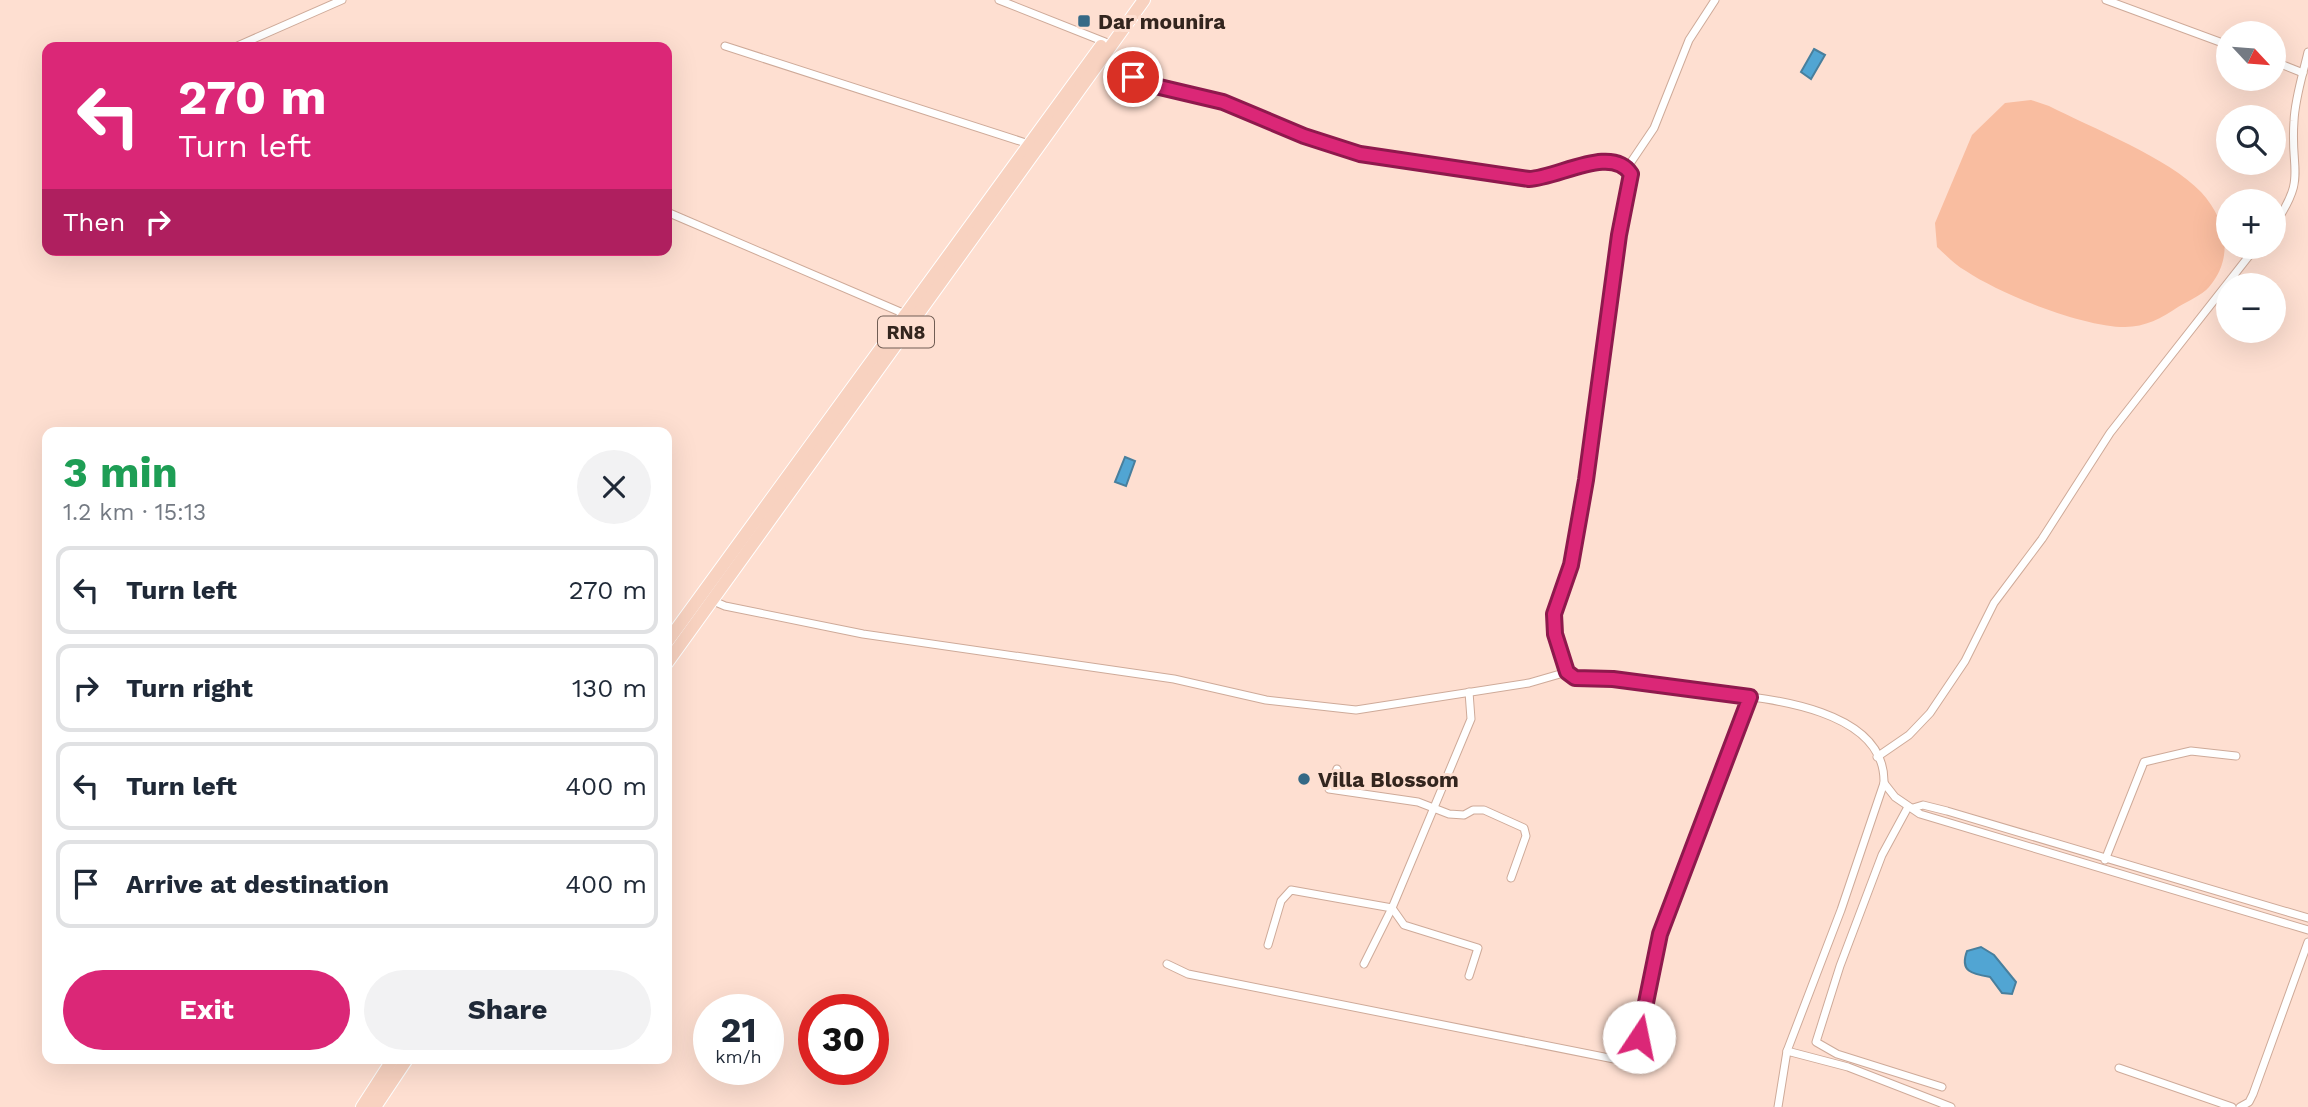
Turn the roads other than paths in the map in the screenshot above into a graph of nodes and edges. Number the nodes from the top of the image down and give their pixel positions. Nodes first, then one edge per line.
1 (342, 0) edge
2 (999, 0) edge
3 (1134, 0) edge
4 (1144, 0) edge
5 (1715, 0) edge
6 (2106, 0) edge
7 (2216, 41) edge
8 (246, 42) edge
9 (1104, 42) junction
10 (725, 46) dead end
11 (2308, 52) edge
12 (1102, 59) junction
13 (2286, 66) edge
14 (2303, 73) junction
15 (1029, 144) junction
16 (1627, 167) junction
17 (2286, 209) edge
18 (672, 214) edge
19 (2247, 259) edge
20 (905, 314) junction
21 (711, 600) junction
22 (672, 635) edge
23 (672, 656) edge
24 (1567, 672) junction
25 (1469, 692) junction
26 (1750, 697) junction
27 (2236, 756) dead end
28 (1877, 757) junction
29 (1337, 769) dead end
30 (1884, 783) junction
31 (1434, 807) junction
32 (1910, 808) junction
33 (2105, 858) junction
34 (2102, 867) junction
35 (1511, 878) dead end
36 (1392, 908) junction
37 (2308, 918) edge
38 (2308, 930) edge
39 (2308, 942) edge
40 (1268, 945) dead end
41 (1167, 964) dead end
42 (1364, 964) dead end
43 (1469, 976) dead end
44 (1787, 1051) junction
45 (390, 1064) edge
46 (404, 1064) edge
47 (2119, 1068) dead end
48 (1942, 1087) dead end
49 (362, 1107) edge
50 (375, 1107) edge
51 (1777, 1107) edge
52 (1951, 1107) edge
53 (2232, 1107) edge
54 (2241, 1107) edge

1 - 8 street
2 - 9 street
3 - 9 highway, RN8
4 - 12 highway, RN8
5 - 16 street
6 - 7 street
9 - 15 highway, RN8
10 - 15 street
11 - 14 street
12 - 16 street
12 - 21 highway, RN8
13 - 14 street
14 - 17 street
15 - 20 highway, RN8
16 - 24 street
18 - 20 street
19 - 28 street
20 - 22 highway, RN8
21 - 23 highway, RN8
21 - 25 street
24 - 25 street
24 - 26 street
25 - 31 street
26 - 28 street
26 - 41 street
27 - 33 street
28 - 30 street
29 - 31 street
30 - 32 street
30 - 44 street
31 - 35 street
31 - 36 street
32 - 33 street
32 - 34 street
32 - 48 street
33 - 34 street
33 - 37 street
34 - 38 street
36 - 40 street
36 - 42 street
36 - 43 street
39 - 54 street
44 - 51 street
44 - 52 street
45 - 49 highway
46 - 50 highway
47 - 53 street

